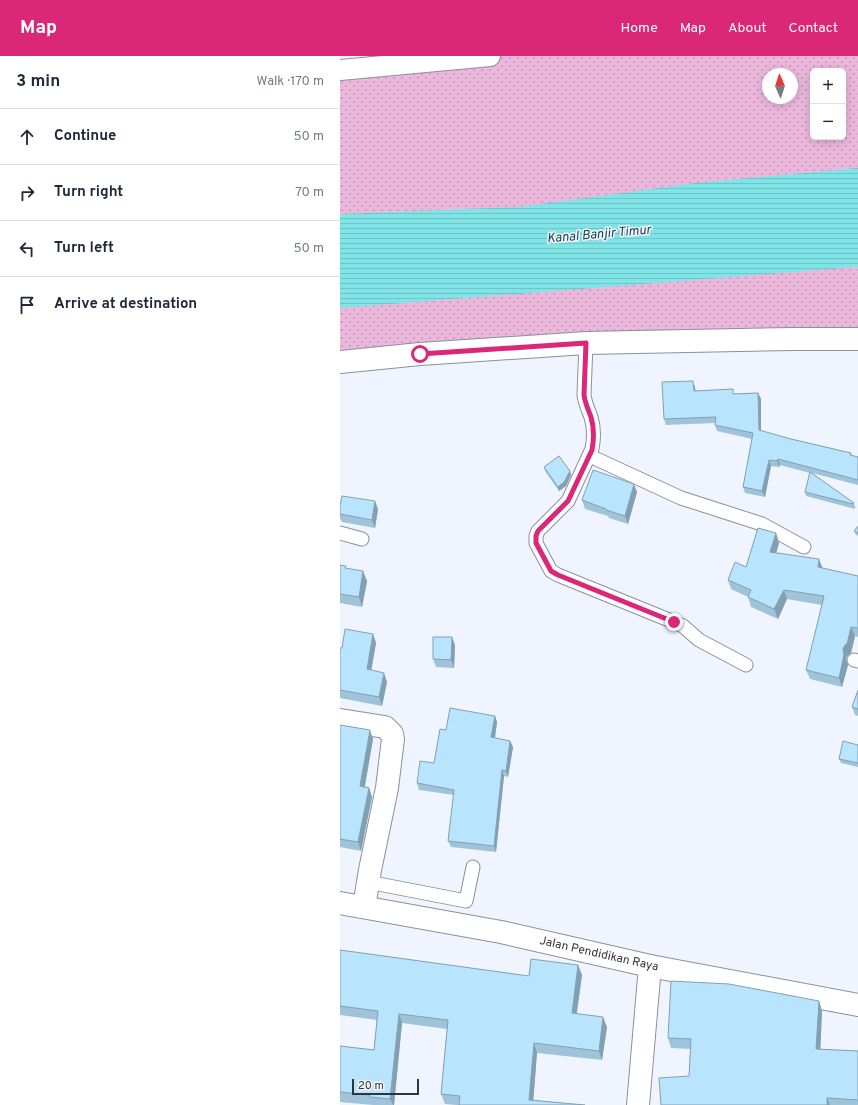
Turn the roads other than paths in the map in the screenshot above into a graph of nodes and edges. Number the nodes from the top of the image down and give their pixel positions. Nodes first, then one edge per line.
1 (490, 56) edge
2 (340, 70) edge
3 (858, 339) edge
4 (586, 343) junction
5 (340, 362) edge
6 (590, 456) junction
7 (340, 533) edge
8 (362, 539) dead end
9 (804, 547) dead end
10 (746, 665) dead end
11 (340, 720) edge
12 (473, 867) dead end
13 (368, 882) junction
14 (466, 901) junction
15 (340, 903) edge
16 (364, 907) junction
17 (463, 925) junction
18 (650, 966) junction
19 (858, 1005) edge
20 (638, 1105) edge

1 - 2 street
3 - 4 street
4 - 5 street
4 - 6 lane
6 - 9 lane
6 - 10 lane
7 - 8 lane
11 - 13 street
12 - 14 lane
13 - 14 lane
13 - 16 street
14 - 17 lane
15 - 16 street, Jalan Pendidikan Raya
16 - 17 street, Jalan Pendidikan Raya
17 - 18 street, Jalan Pendidikan Raya
18 - 19 street, Jalan Pendidikan Raya
18 - 20 street

